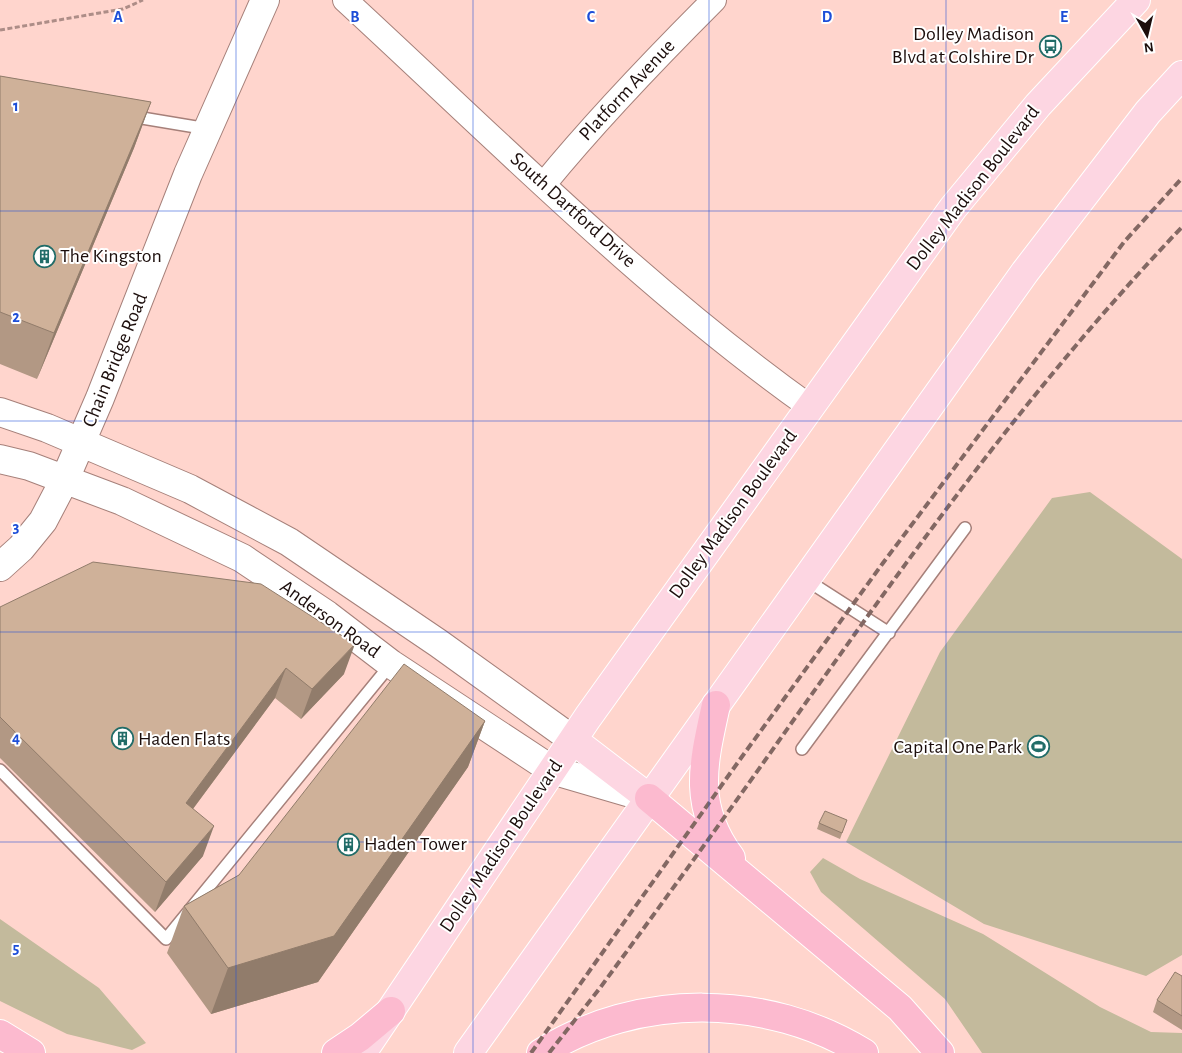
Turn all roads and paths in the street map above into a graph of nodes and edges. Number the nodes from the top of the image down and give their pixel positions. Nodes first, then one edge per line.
1 (143, 0) edge
2 (266, 0) edge
3 (346, 0) edge
4 (714, 0) edge
5 (1136, 0) edge
6 (0, 30) edge
7 (1182, 75) edge
8 (119, 114) edge
9 (208, 129) junction
10 (544, 184) junction
11 (810, 407) junction
12 (0, 412) edge
13 (82, 442) junction
14 (0, 459) edge
15 (65, 479) junction
16 (965, 528) dead end
17 (0, 567) edge
18 (805, 579) junction
19 (890, 633) junction
20 (391, 664) junction
21 (716, 705) junction
22 (573, 740) junction
23 (802, 749) dead end
24 (0, 770) edge
25 (552, 770) junction
26 (650, 798) junction
27 (750, 883) junction
28 (391, 1011) junction
29 (0, 1034) edge
30 (31, 1053) edge
31 (336, 1053) edge
32 (362, 1053) edge
33 (468, 1053) edge
34 (541, 1053) edge
35 (864, 1053) edge
36 (940, 1053) edge

1 - 6 path
2 - 9 street, Chain Bridge Road
3 - 10 street, South Dartford Drive
4 - 10 street, Platform Avenue
5 - 11 main road, Dolley Madison Boulevard
7 - 18 main road
8 - 9 lane
9 - 13 street, Chain Bridge Road
10 - 11 street, South Dartford Drive
11 - 22 main road, Dolley Madison Boulevard
12 - 13 street, Anderson Road
13 - 15 street, Chain Bridge Road
13 - 22 street, Anderson Road
14 - 15 street, Anderson Road
15 - 17 street, Chain Bridge Road
15 - 20 street, Anderson Road
16 - 19 lane
18 - 19 lane
18 - 21 main road
19 - 23 lane
20 - 24 lane
20 - 25 street, Anderson Road
21 - 26 main road
21 - 27 highway
22 - 25 main road, Dolley Madison Boulevard
22 - 26 main road
25 - 26 street, Anderson Road
25 - 28 main road, Dolley Madison Boulevard
26 - 27 highway
26 - 33 main road
27 - 36 highway
28 - 31 highway
28 - 32 main road, Dolley Madison Boulevard
29 - 30 highway
34 - 35 highway

